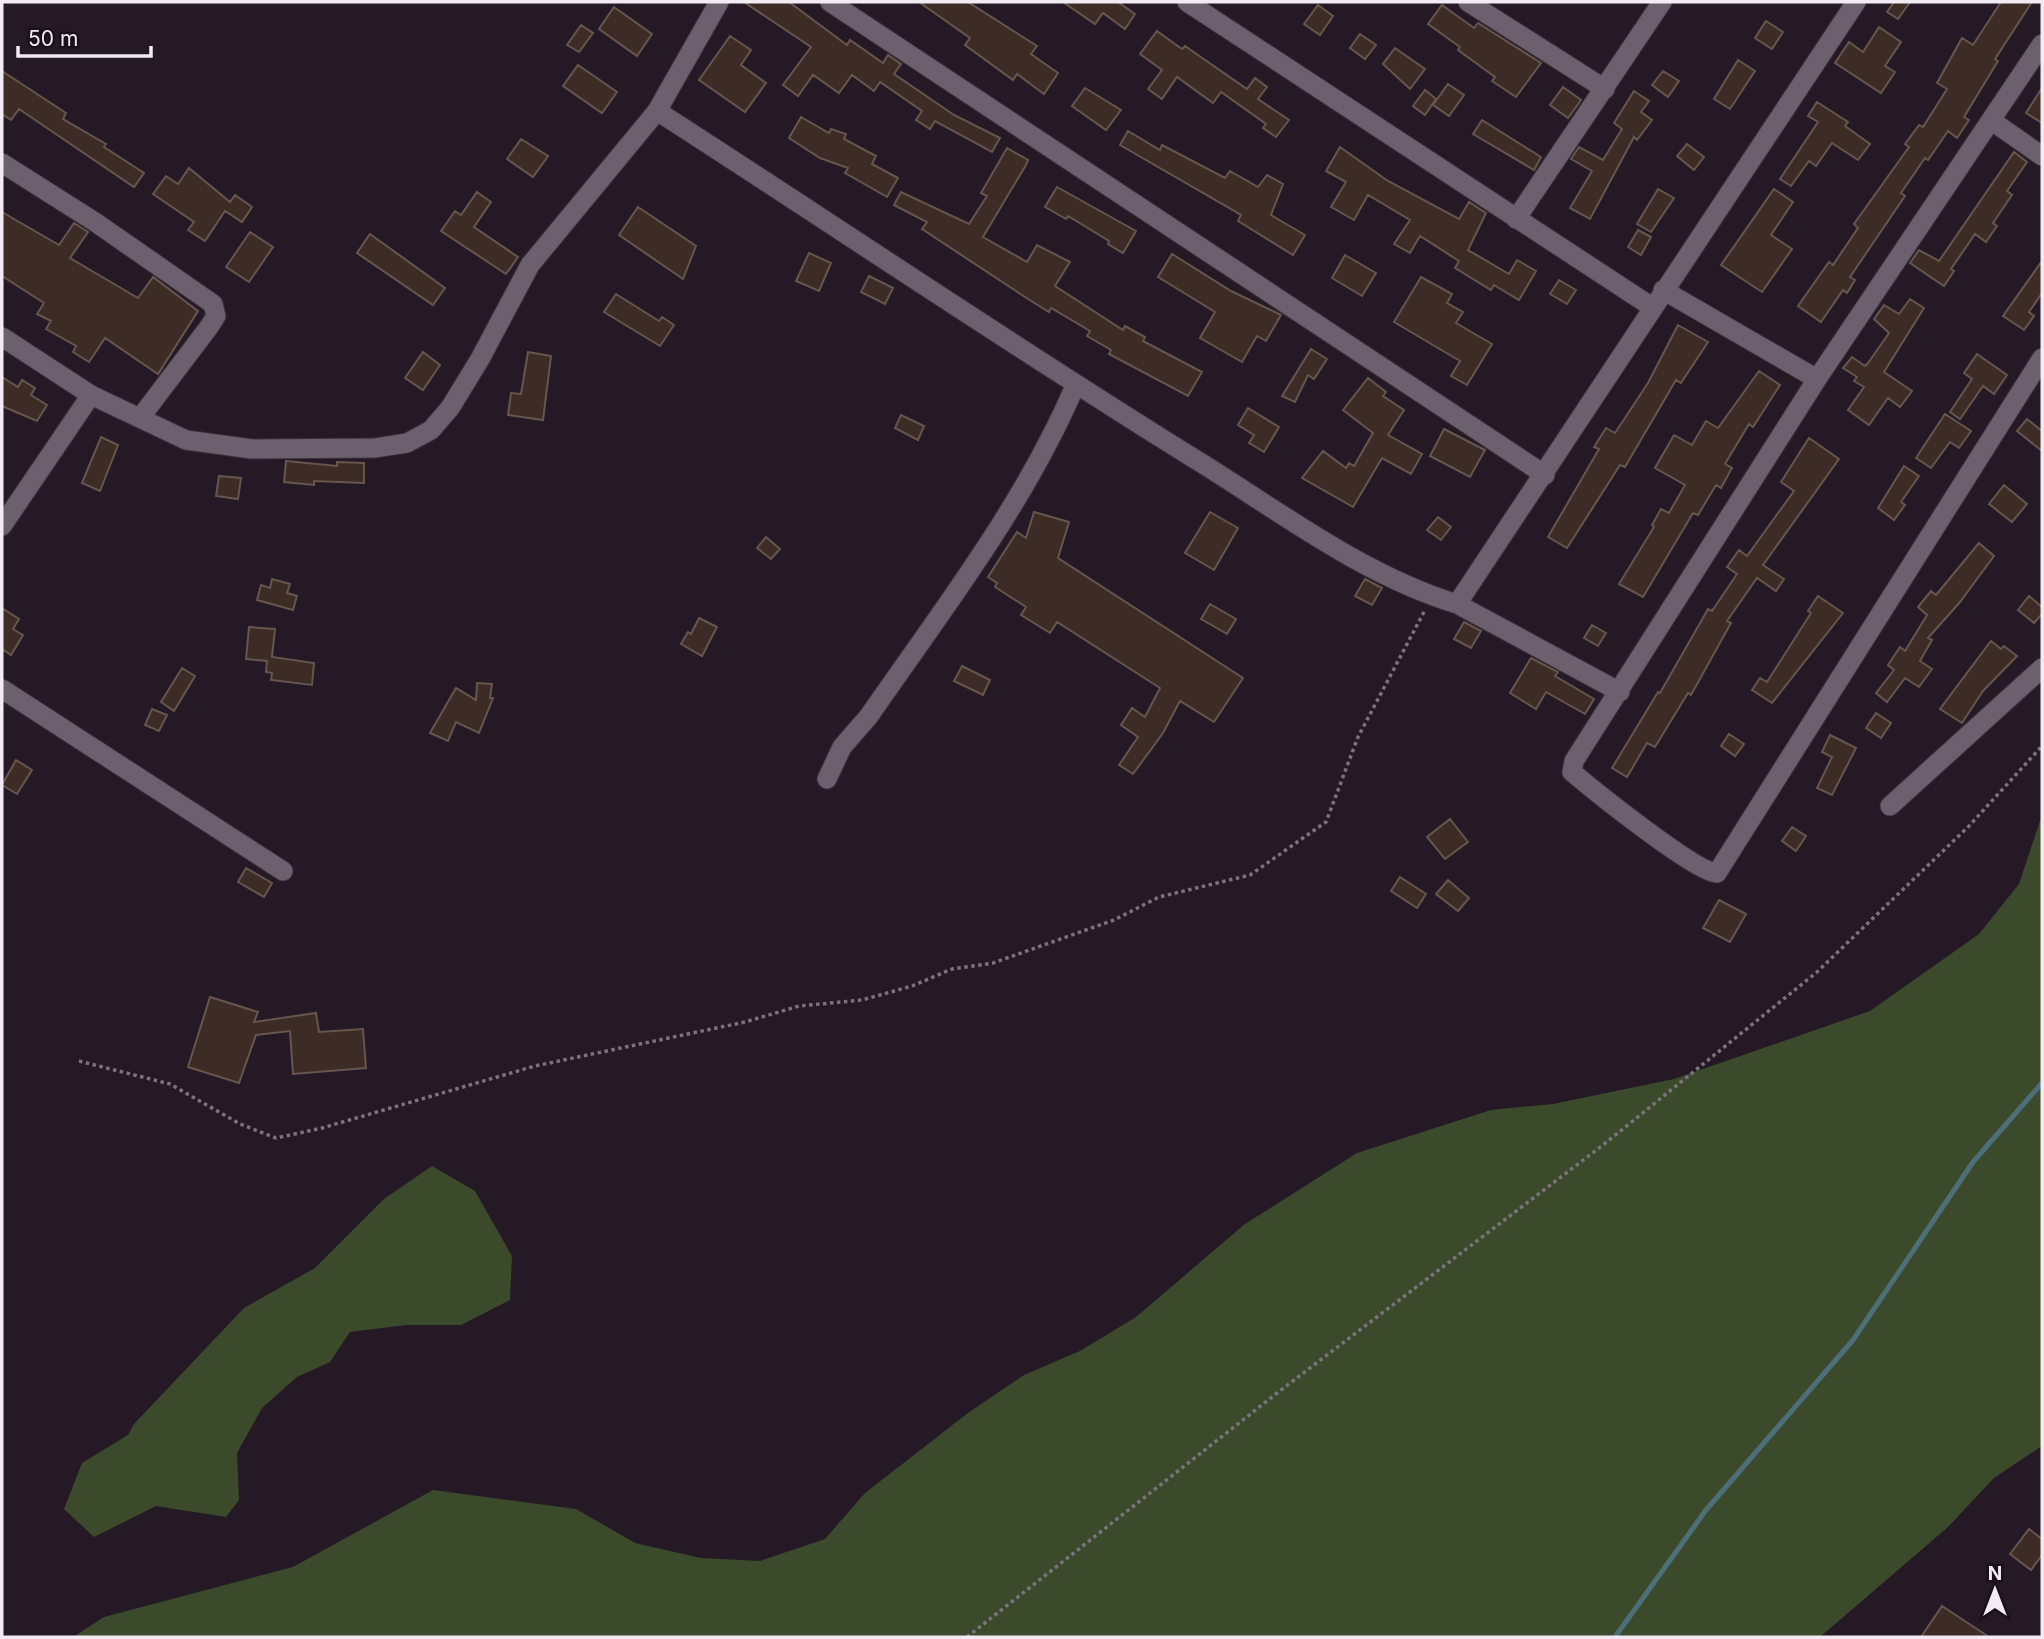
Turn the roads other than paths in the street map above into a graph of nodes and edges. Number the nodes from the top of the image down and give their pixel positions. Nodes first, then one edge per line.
1 (719, 2) edge
2 (830, 2) edge
3 (1187, 2) edge
4 (1468, 2) edge
5 (1662, 2) edge
6 (1856, 2) edge
7 (2042, 44) edge
8 (1605, 89) junction
9 (657, 111) junction
10 (1992, 121) junction
11 (2042, 156) edge
12 (2, 163) edge
13 (1516, 219) junction
14 (1663, 290) junction
15 (1652, 307) junction
16 (2, 337) edge
17 (2042, 358) edge
18 (1817, 379) junction
19 (1075, 386) junction
20 (91, 395) junction
21 (140, 418) junction
22 (1545, 475) junction
23 (2, 526) edge
24 (1457, 604) junction
25 (2042, 668) edge
26 (2, 690) edge
27 (1620, 692) junction
28 (827, 779) dead end
29 (1890, 806) dead end
30 (283, 871) dead end

1 - 9 street
2 - 22 street
3 - 13 street
4 - 8 street
5 - 8 street
6 - 14 street
7 - 10 street
8 - 13 street
9 - 19 street
9 - 21 street
10 - 11 street
10 - 18 street
12 - 21 street
13 - 15 street
14 - 15 street
14 - 18 street
15 - 22 street
16 - 20 street
17 - 27 street
18 - 27 street
19 - 24 street
19 - 28 street
20 - 21 street
20 - 23 street
22 - 24 street
24 - 27 street
25 - 29 street
26 - 30 street

